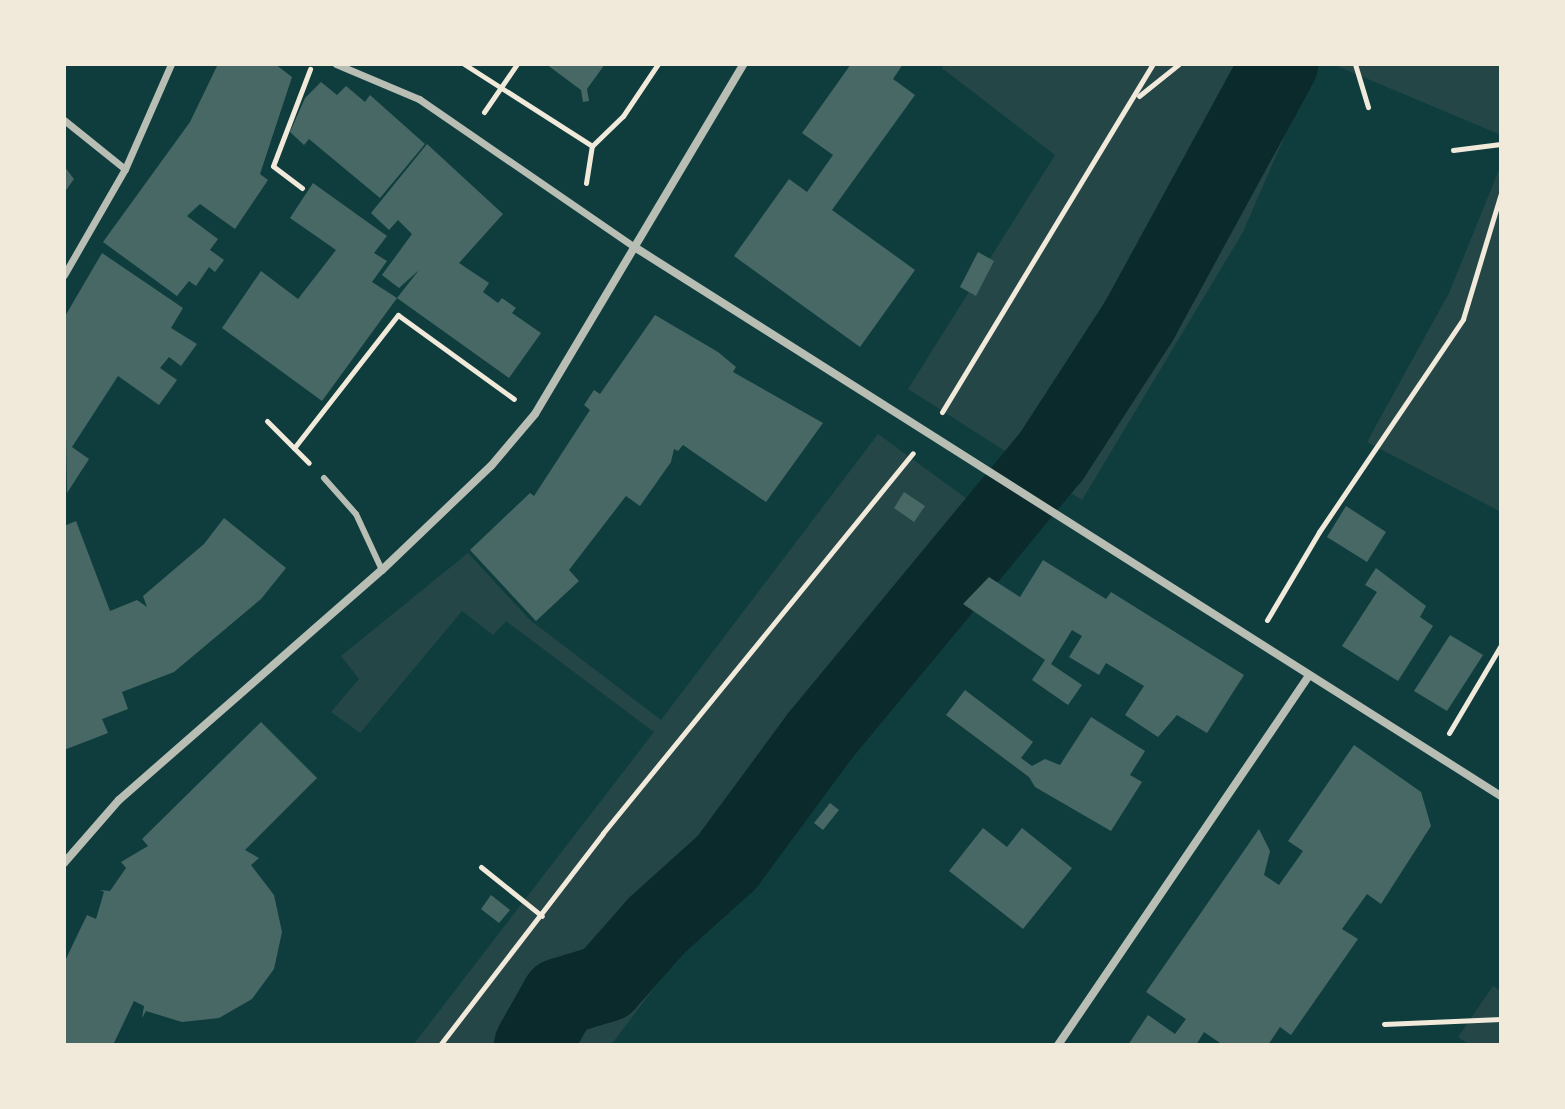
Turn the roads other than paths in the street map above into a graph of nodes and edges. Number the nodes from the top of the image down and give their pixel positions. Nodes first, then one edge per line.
1 (171, 64) edge
2 (336, 64) edge
3 (744, 64) edge
4 (64, 120) edge
5 (125, 169) junction
6 (636, 248) junction
7 (64, 275) edge
8 (324, 478) road end
9 (382, 570) junction
10 (1309, 676) junction
11 (1501, 796) edge
12 (64, 844) edge
13 (66, 859) edge
14 (1058, 1045) edge

1 - 5 street
2 - 6 street
3 - 6 street
4 - 5 street
5 - 7 street
6 - 9 street
6 - 10 street
8 - 9 lane
9 - 13 street
10 - 11 street
10 - 14 street
12 - 13 street

